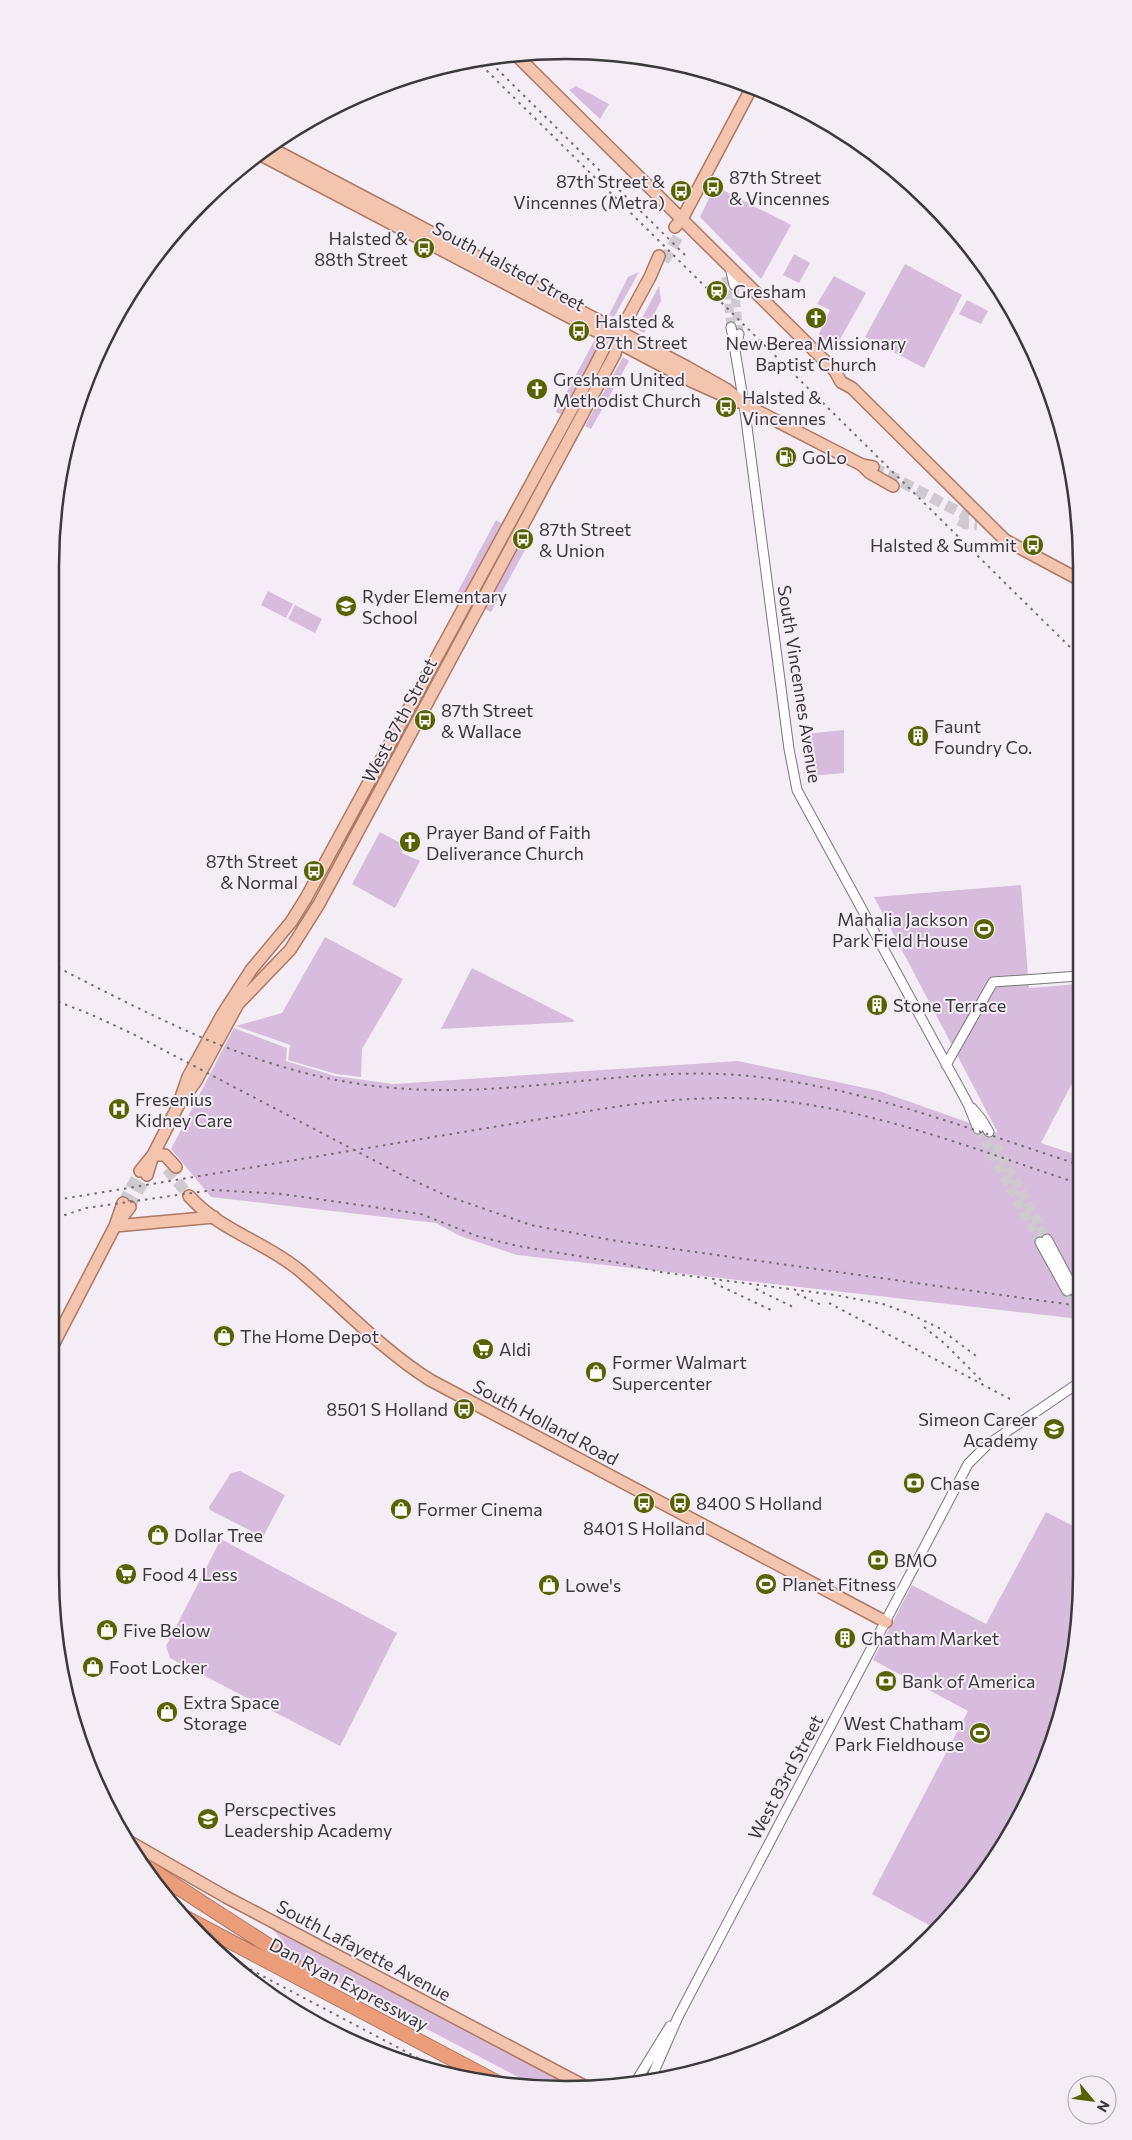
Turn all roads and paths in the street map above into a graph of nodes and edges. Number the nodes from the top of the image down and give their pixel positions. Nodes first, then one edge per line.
1 (522, 61) edge
2 (749, 93) edge
3 (275, 150) edge
4 (266, 157) edge
5 (679, 226) junction
6 (661, 259) tunnel mouth
7 (728, 272) junction
8 (734, 285) tunnel mouth
9 (731, 326) tunnel mouth
10 (739, 334) tunnel mouth
11 (617, 338) junction
12 (736, 348) junction
13 (744, 404) junction
14 (893, 486) dead end
15 (973, 521) tunnel mouth
16 (990, 524) junction
17 (1073, 576) edge
18 (1073, 976) edge
19 (946, 1065) junction
20 (968, 1104) junction
21 (178, 1106) junction
22 (978, 1129) tunnel mouth
23 (989, 1132) tunnel mouth
24 (153, 1155) junction
25 (172, 1168) tunnel mouth
26 (143, 1173) tunnel mouth
27 (193, 1195) tunnel mouth
28 (127, 1205) tunnel mouth
29 (214, 1217) junction
30 (115, 1226) junction
31 (1043, 1240) tunnel mouth
32 (1072, 1292) tunnel mouth
33 (59, 1334) edge
34 (1073, 1387) edge
35 (886, 1622) junction
36 (138, 1847) edge
37 (157, 1874) edge
38 (201, 1926) edge
39 (312, 1985) junction
40 (678, 2017) junction
41 (481, 2074) edge
42 (653, 2074) edge
43 (639, 2076) edge
44 (574, 2081) edge

1 - 5 main road
2 - 5 main road
3 - 11 main road, South Halsted Street
4 - 11 main road, South Halsted Street
5 - 7 main road
6 - 11 main road, West 87th Street
7 - 8 street
7 - 16 main road
9 - 12 street, South Vincennes Avenue
10 - 12 street, South Vincennes Avenue
11 - 13 main road, South Halsted Street
11 - 21 main road, West 87th Street
11 - 21 main road, West 87th Street
12 - 13 street, South Vincennes Avenue
13 - 14 main road, South Halsted Street
13 - 19 street, South Vincennes Avenue
15 - 16 main road
16 - 17 main road
18 - 19 street
19 - 20 street, South Vincennes Avenue
20 - 22 street, South Vincennes Avenue
20 - 23 street, South Vincennes Avenue
21 - 24 main road, West 87th Street
24 - 25 main road
24 - 26 main road, West 87th Street
27 - 29 main road, South Holland Road
28 - 30 main road
29 - 30 main road
29 - 35 main road, South Holland Road
30 - 33 main road
31 - 32 street
34 - 35 street, West 83rd Street
35 - 40 street, West 83rd Street
36 - 44 main road, South Lafayette Avenue
37 - 39 highway
38 - 39 highway, Dan Ryan Expressway
39 - 41 highway, Dan Ryan Expressway
40 - 42 street, West 83rd Street
40 - 43 street, West 83rd Street

